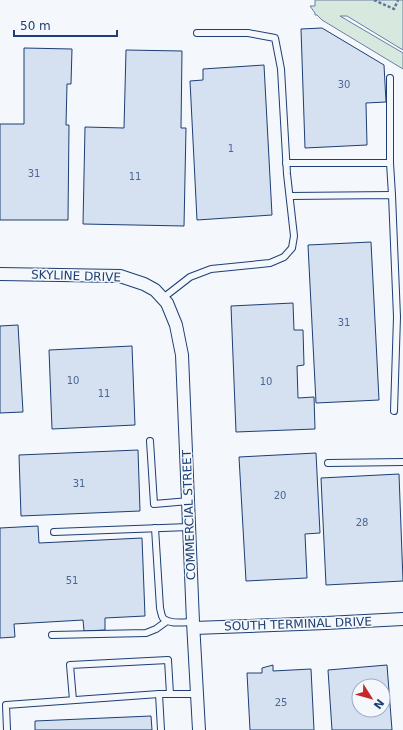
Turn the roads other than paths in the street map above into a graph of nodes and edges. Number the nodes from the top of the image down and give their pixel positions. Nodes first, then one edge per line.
1 (197, 34) dead end
2 (390, 78) dead end
3 (286, 163) junction
4 (390, 163) junction
5 (392, 195) junction
6 (290, 196) junction
7 (0, 274) edge
8 (165, 300) junction
9 (394, 410) dead end
10 (150, 441) dead end
11 (403, 462) edge
12 (328, 464) dead end
13 (189, 501) junction
14 (189, 527) junction
15 (154, 528) junction
16 (54, 532) dead end
17 (403, 619) edge
18 (167, 621) junction
19 (194, 625) junction
20 (52, 635) dead end
21 (159, 694) junction
22 (170, 694) junction
23 (198, 694) junction
24 (73, 700) junction
25 (7, 730) edge
26 (161, 730) edge
27 (199, 730) edge

1 - 3 lane
2 - 4 lane
3 - 4 lane
3 - 6 lane
4 - 5 lane
5 - 6 lane
5 - 9 lane
6 - 8 lane
7 - 8 street, SKYLINE DRIVE
8 - 13 street, COMMERCIAL STREET
10 - 13 lane
11 - 12 lane
13 - 14 street, COMMERCIAL STREET
14 - 15 lane
14 - 19 street, COMMERCIAL STREET
15 - 16 lane
15 - 18 lane
17 - 19 street, SOUTH TERMINAL DRIVE
18 - 19 lane
18 - 20 lane
19 - 23 street, COMMERCIAL STREET
21 - 22 lane
21 - 24 lane
21 - 26 lane
22 - 23 lane
22 - 24 lane
23 - 27 street, COMMERCIAL STREET
24 - 25 lane

